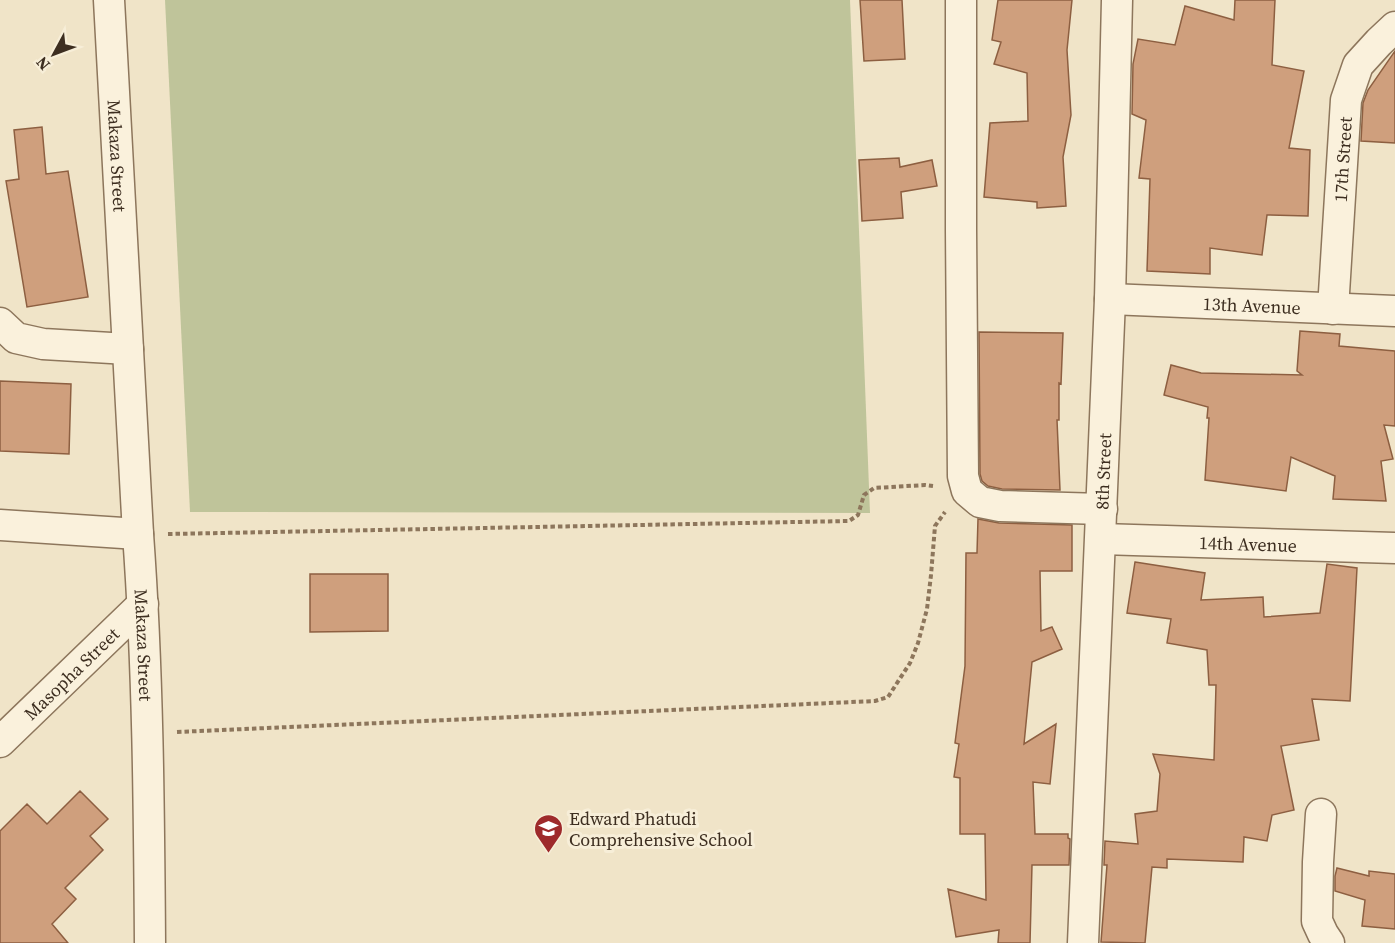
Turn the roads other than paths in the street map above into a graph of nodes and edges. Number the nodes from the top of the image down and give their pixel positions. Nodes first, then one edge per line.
1 (109, 0) edge
2 (961, 0) edge
3 (1117, 0) edge
4 (1395, 27) edge
5 (1110, 299) junction
6 (1333, 309) junction
7 (1395, 311) edge
8 (0, 323) edge
9 (128, 349) junction
10 (1102, 509) junction
11 (0, 525) edge
12 (138, 534) junction
13 (1101, 539) junction
14 (1395, 548) edge
15 (143, 604) junction
16 (0, 742) edge
17 (1321, 814) dead end
18 (150, 943) edge
19 (1083, 943) edge
20 (1329, 943) edge

1 - 9 street, Makaza Street
2 - 10 street
3 - 5 street, 8th Street
4 - 6 street, 17th Street
5 - 6 street, 13th Avenue
5 - 10 street, 8th Street
6 - 7 street, 13th Avenue
8 - 9 street
9 - 12 street, Makaza Street
10 - 13 street, 8th Street
11 - 12 street
12 - 15 street, Makaza Street
13 - 14 street, 14th Avenue
13 - 19 street, 8th Street
15 - 16 street, Masopha Street
15 - 18 street, Makaza Street
17 - 20 street

